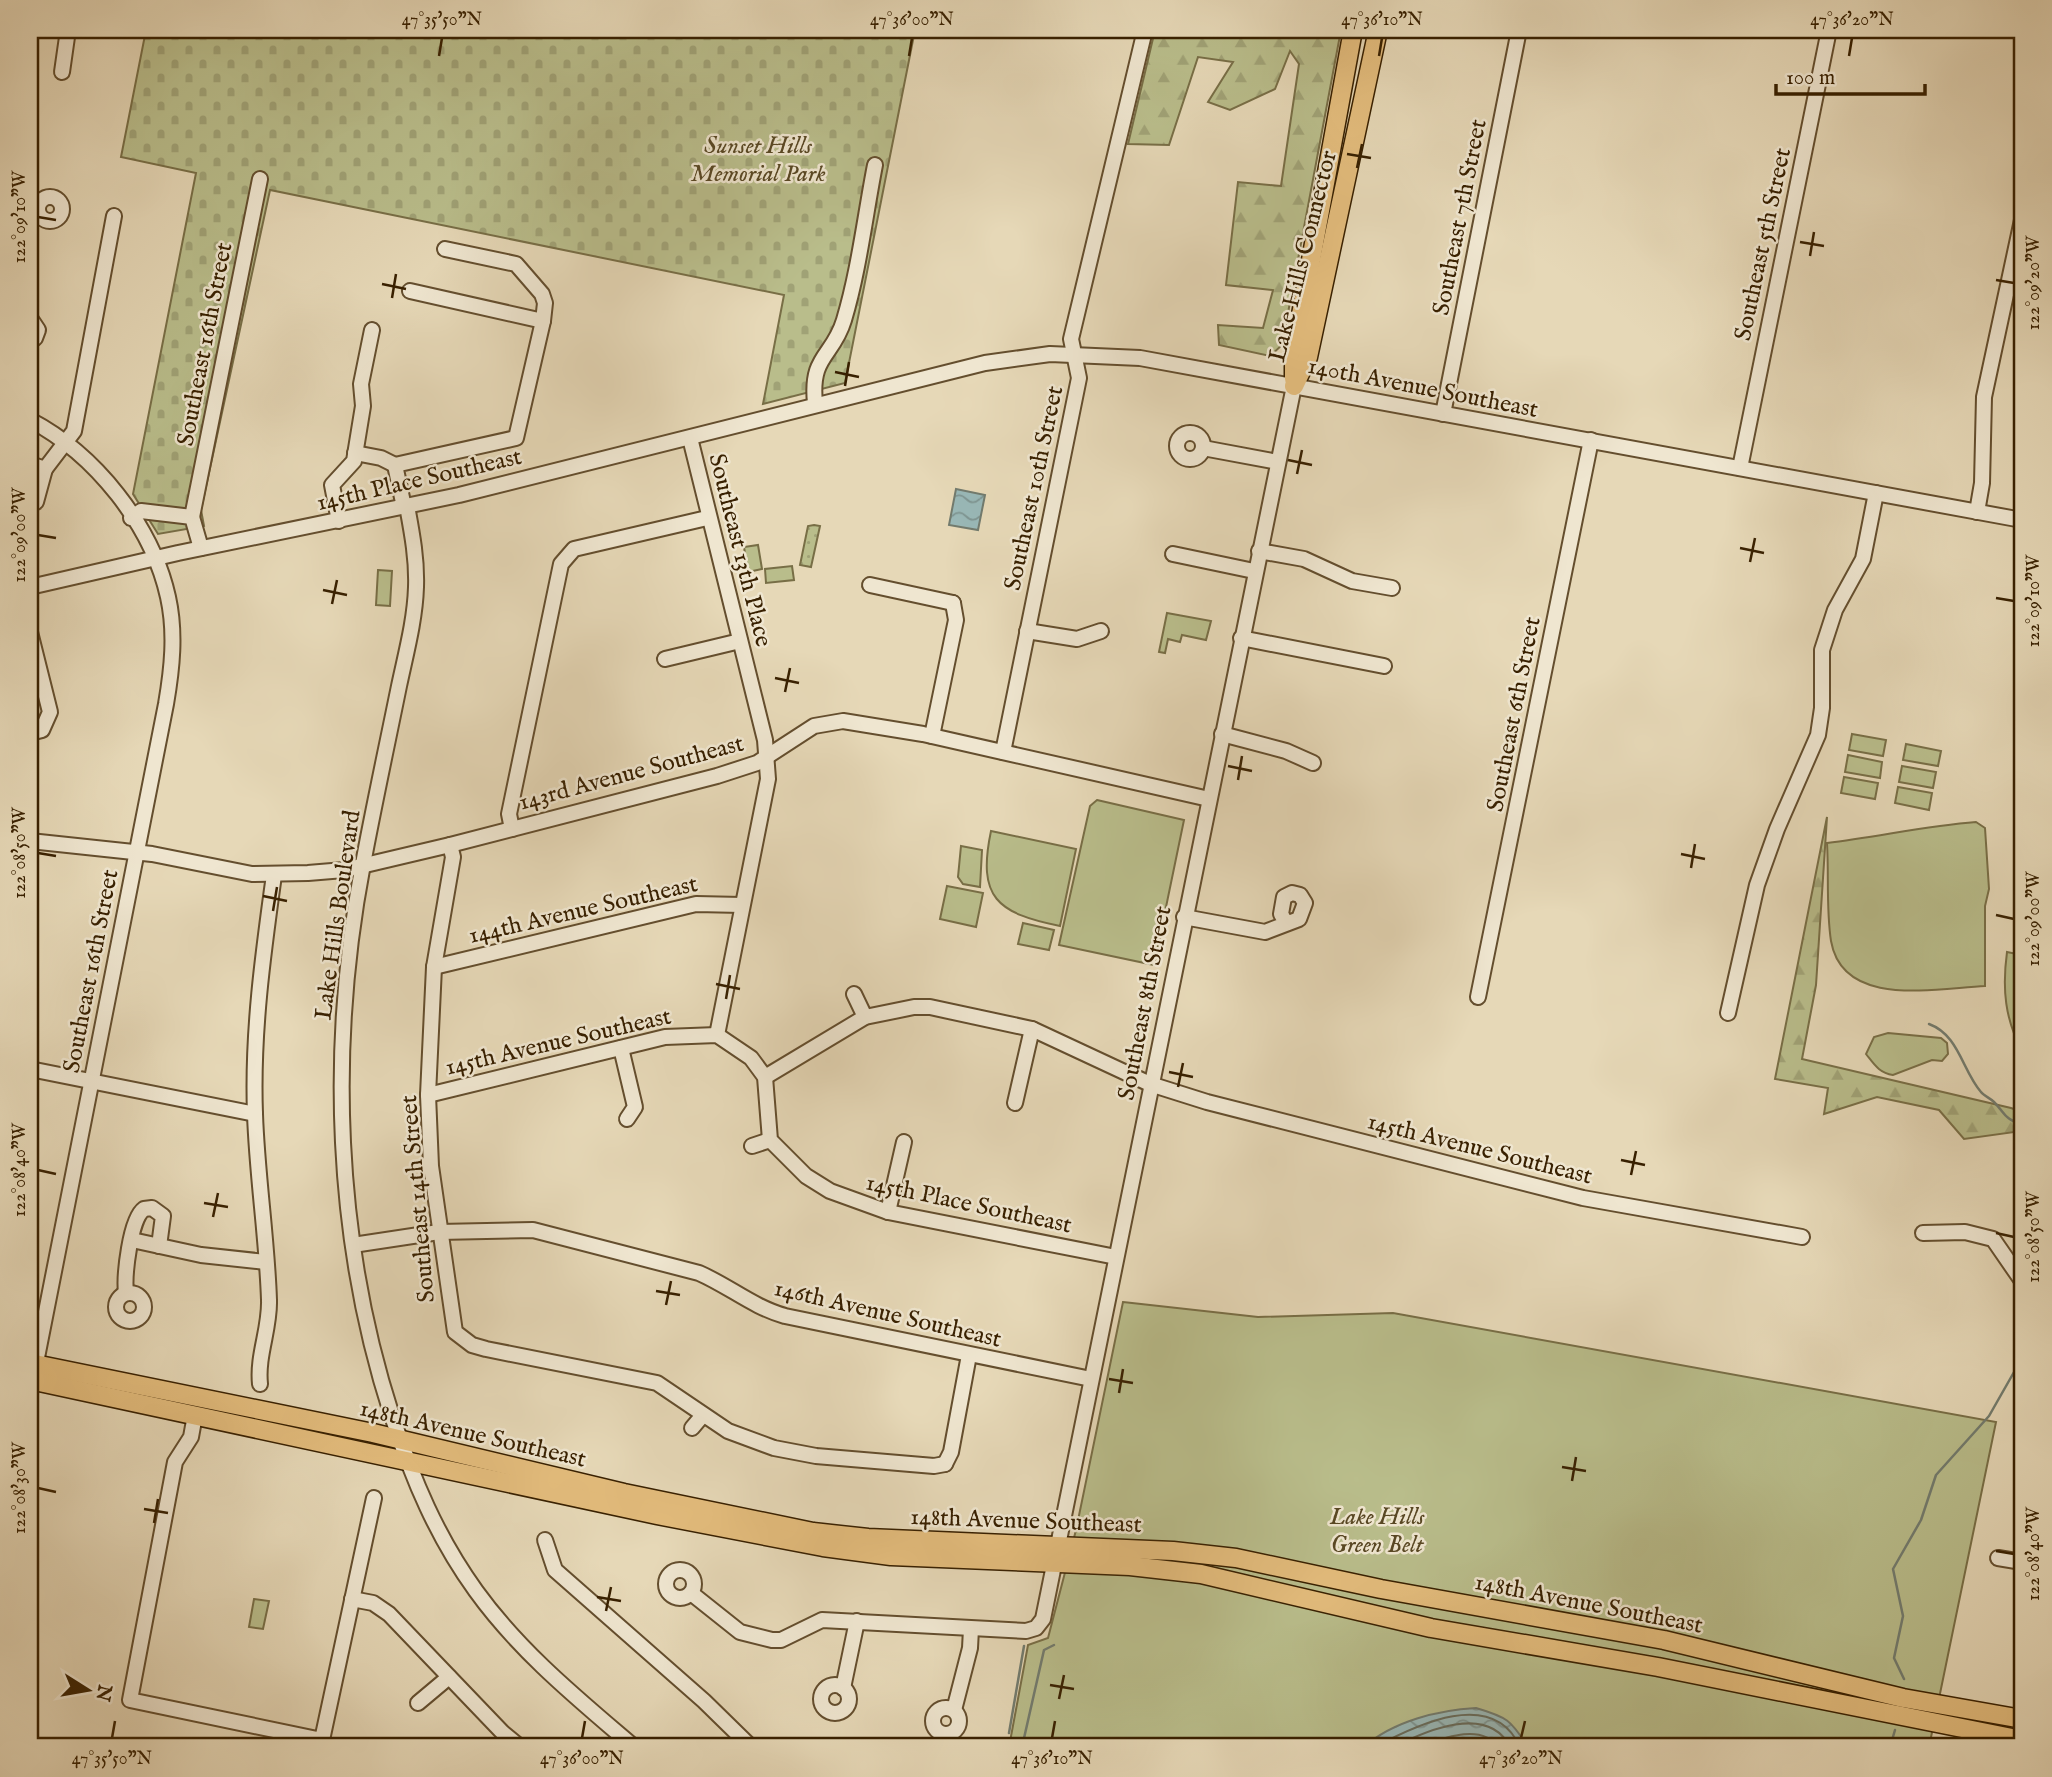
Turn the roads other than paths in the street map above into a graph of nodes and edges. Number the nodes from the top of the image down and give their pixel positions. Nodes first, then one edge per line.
1 (68, 30) edge
2 (1145, 30) edge
3 (1353, 30) edge
4 (1378, 30) edge
5 (1519, 30) edge
6 (1829, 30) edge
7 (62, 72) dead end
8 (875, 165) dead end
9 (260, 179) dead end
10 (114, 216) dead end
11 (2022, 220) edge
12 (445, 249) dead end
13 (410, 290) dead end
14 (30, 318) edge
15 (543, 321) junction
16 (372, 330) dead end
17 (30, 342) edge
18 (1075, 354) junction
19 (1294, 386) junction
20 (815, 404) junction
21 (1443, 414) junction
22 (30, 420) edge
23 (690, 438) junction
24 (1591, 440) junction
25 (64, 442) junction
26 (1203, 448) dead end
27 (355, 453) junction
28 (1278, 462) junction
29 (30, 464) edge
30 (395, 466) junction
31 (1740, 468) junction
32 (45, 469) junction
33 (1877, 493) junction
34 (36, 502) dead end
35 (406, 507) junction
36 (1977, 512) junction
37 (192, 517) junction
38 (707, 517) junction
39 (131, 518) junction
40 (2022, 520) edge
41 (339, 521) junction
42 (201, 548) junction
43 (1259, 551) junction
44 (1173, 554) dead end
45 (154, 559) junction
46 (1254, 571) junction
47 (870, 585) dead end
48 (30, 587) edge
49 (1392, 588) dead end
50 (1027, 631) junction
51 (1101, 631) dead end
52 (30, 632) edge
53 (1241, 638) junction
54 (740, 641) junction
55 (665, 659) dead end
56 (1384, 666) dead end
57 (30, 733) edge
58 (1222, 734) junction
59 (932, 736) junction
60 (1003, 752) junction
61 (766, 755) junction
62 (1313, 763) dead end
63 (1209, 799) junction
64 (512, 828) junction
65 (30, 841) edge
66 (450, 845) junction
67 (137, 852) junction
68 (363, 864) junction
69 (274, 875) junction
70 (742, 905) junction
71 (1184, 917) junction
72 (1286, 923) dead end
73 (434, 967) junction
74 (854, 994) dead end
75 (1478, 997) dead end
76 (1728, 1013) dead end
77 (865, 1017) junction
78 (1032, 1029) junction
79 (717, 1035) junction
80 (621, 1048) junction
81 (30, 1069) edge
82 (765, 1077) junction
83 (91, 1081) junction
84 (1150, 1084) junction
85 (428, 1095) junction
86 (1015, 1103) dead end
87 (255, 1114) junction
88 (627, 1119) dead end
89 (771, 1140) junction
90 (904, 1142) dead end
91 (752, 1146) dead end
92 (888, 1212) junction
93 (439, 1232) junction
94 (1923, 1233) dead end
95 (1802, 1237) dead end
96 (132, 1240) junction
97 (353, 1245) junction
98 (159, 1246) junction
99 (1115, 1258) junction
100 (266, 1262) junction
101 (2022, 1281) edge
102 (126, 1293) dead end
103 (969, 1355) junction
104 (31, 1376) edge
105 (1091, 1379) junction
106 (260, 1384) dead end
107 (195, 1415) junction
108 (703, 1415) junction
109 (692, 1428) dead end
110 (280, 1432) junction
111 (400, 1440) junction
112 (443, 1451) junction
113 (407, 1462) junction
114 (374, 1498) dead end
115 (545, 1540) dead end
116 (1056, 1555) junction
117 (1998, 1558) dead end
118 (2022, 1562) edge
119 (1381, 1589) junction
120 (691, 1593) dead end
121 (352, 1599) junction
122 (1353, 1610) junction
123 (857, 1621) junction
124 (971, 1629) junction
125 (1758, 1664) junction
126 (449, 1677) junction
127 (1742, 1685) junction
128 (843, 1688) dead end
129 (418, 1703) dead end
130 (954, 1710) dead end
131 (2022, 1719) edge
132 (2022, 1740) edge
133 (628, 1745) edge
134 (520, 1747) edge
135 (751, 1747) edge

1 - 7 street
2 - 18 street, Southeast 10th Street
3 - 19 main road, Lake Hills Connector
4 - 19 main road, Lake Hills Connector
5 - 21 street, Southeast 7th Street
6 - 31 street, Southeast 5th Street
8 - 20 street
9 - 37 street, Southeast 16th Street
10 - 25 street
11 - 36 street
12 - 15 street
13 - 15 street
14 - 17 street
15 - 30 street
16 - 27 street
18 - 19 street, 140th Avenue Southeast
18 - 20 street, 140th Avenue Southeast
18 - 50 street, Southeast 10th Street
19 - 21 street, 140th Avenue Southeast
19 - 28 street, Southeast 8th Street
20 - 23 street, 145th Place Southeast
21 - 24 street, 140th Avenue Southeast
22 - 25 street, Southeast 16th Street
23 - 35 street, 145th Place Southeast
23 - 38 street, Southeast 13th Place
24 - 31 street, 140th Avenue Southeast
24 - 75 street, Southeast 6th Street
25 - 32 street
25 - 39 street, Southeast 16th Street
26 - 28 street
27 - 30 street
27 - 41 street
28 - 43 street, Southeast 8th Street
29 - 32 street
30 - 35 street
31 - 33 street, 140th Avenue Southeast
32 - 34 street
33 - 36 street, 140th Avenue Southeast
33 - 76 street
35 - 41 street, 145th Place Southeast
35 - 68 street, Lake Hills Boulevard
36 - 40 street, 140th Avenue Southeast
37 - 39 street
37 - 42 street
38 - 54 street, Southeast 13th Place
38 - 64 street
39 - 45 street, Southeast 16th Street
41 - 42 street, 145th Place Southeast
42 - 45 street, 145th Place Southeast
43 - 46 street, Southeast 8th Street
43 - 49 street
44 - 46 street
45 - 48 street, 145th Place Southeast
45 - 67 street, Southeast 16th Street
46 - 53 street, Southeast 8th Street
47 - 59 street
50 - 51 street
50 - 60 street, Southeast 10th Street
52 - 57 street
53 - 56 street
53 - 58 street, Southeast 8th Street
54 - 55 street
54 - 61 street, Southeast 13th Place
58 - 62 street
58 - 63 street, Southeast 8th Street
59 - 60 street, 143rd Avenue Southeast
59 - 61 street, 143rd Avenue Southeast
60 - 63 street, 143rd Avenue Southeast
61 - 64 street, 143rd Avenue Southeast
61 - 70 street, Southeast 13th Place
63 - 71 street, Southeast 8th Street
64 - 66 street, 143rd Avenue Southeast
65 - 67 street
66 - 68 street, 143rd Avenue Southeast
66 - 73 street, Southeast 14th Street
67 - 69 street, 143rd Avenue Southeast
67 - 83 street, Southeast 16th Street
68 - 69 street, 143rd Avenue Southeast
68 - 97 street, Lake Hills Boulevard
69 - 87 street
70 - 73 street, 144th Avenue Southeast
70 - 79 street, Southeast 13th Place
71 - 72 street
71 - 84 street, Southeast 8th Street
73 - 85 street, Southeast 14th Street
74 - 77 street
77 - 78 street, 145th Avenue Southeast
77 - 82 street, 145th Avenue Southeast
78 - 84 street, 145th Avenue Southeast
78 - 86 street
79 - 80 street, 145th Avenue Southeast
79 - 82 street
80 - 85 street, 145th Avenue Southeast
80 - 88 street
81 - 83 street
82 - 89 street
83 - 87 street
83 - 104 street, Southeast 16th Street
84 - 95 street, 145th Avenue Southeast
84 - 99 street, Southeast 8th Street
85 - 93 street, Southeast 14th Street
87 - 100 street
89 - 91 street
89 - 92 street, 145th Place Southeast
90 - 92 street
92 - 99 street, 145th Place Southeast
93 - 97 street, 146th Avenue Southeast
93 - 103 street, 146th Avenue Southeast
93 - 108 street, Southeast 14th Street
94 - 101 street
96 - 98 street
96 - 98 street
96 - 102 street
97 - 111 street, Lake Hills Boulevard
98 - 100 street
99 - 105 street, Southeast 8th Street
100 - 106 street
103 - 105 street, 146th Avenue Southeast
103 - 108 street
104 - 107 main road, 148th Avenue Southeast
104 - 111 main road, 148th Avenue Southeast
105 - 116 street, Southeast 8th Street
107 - 110 main road, 148th Avenue Southeast
107 - 121 street
108 - 109 street
110 - 111 main road
110 - 113 main road, 148th Avenue Southeast
111 - 112 main road, 148th Avenue Southeast
111 - 113 street, Lake Hills Boulevard
112 - 113 main road
112 - 116 main road, 148th Avenue Southeast
113 - 116 main road, 148th Avenue Southeast
113 - 133 street, Lake Hills Boulevard
114 - 121 street
115 - 135 street
116 - 119 main road, 148th Avenue Southeast
116 - 122 main road, 148th Avenue Southeast
116 - 124 street, Southeast 8th Street
117 - 118 street
119 - 122 main road
119 - 125 main road, 148th Avenue Southeast
120 - 123 street
121 - 126 street
122 - 127 main road, 148th Avenue Southeast
123 - 124 street
123 - 128 street
124 - 130 street
125 - 127 main road
125 - 131 main road, 148th Avenue Southeast
126 - 129 street
126 - 134 street
127 - 132 main road, 148th Avenue Southeast

